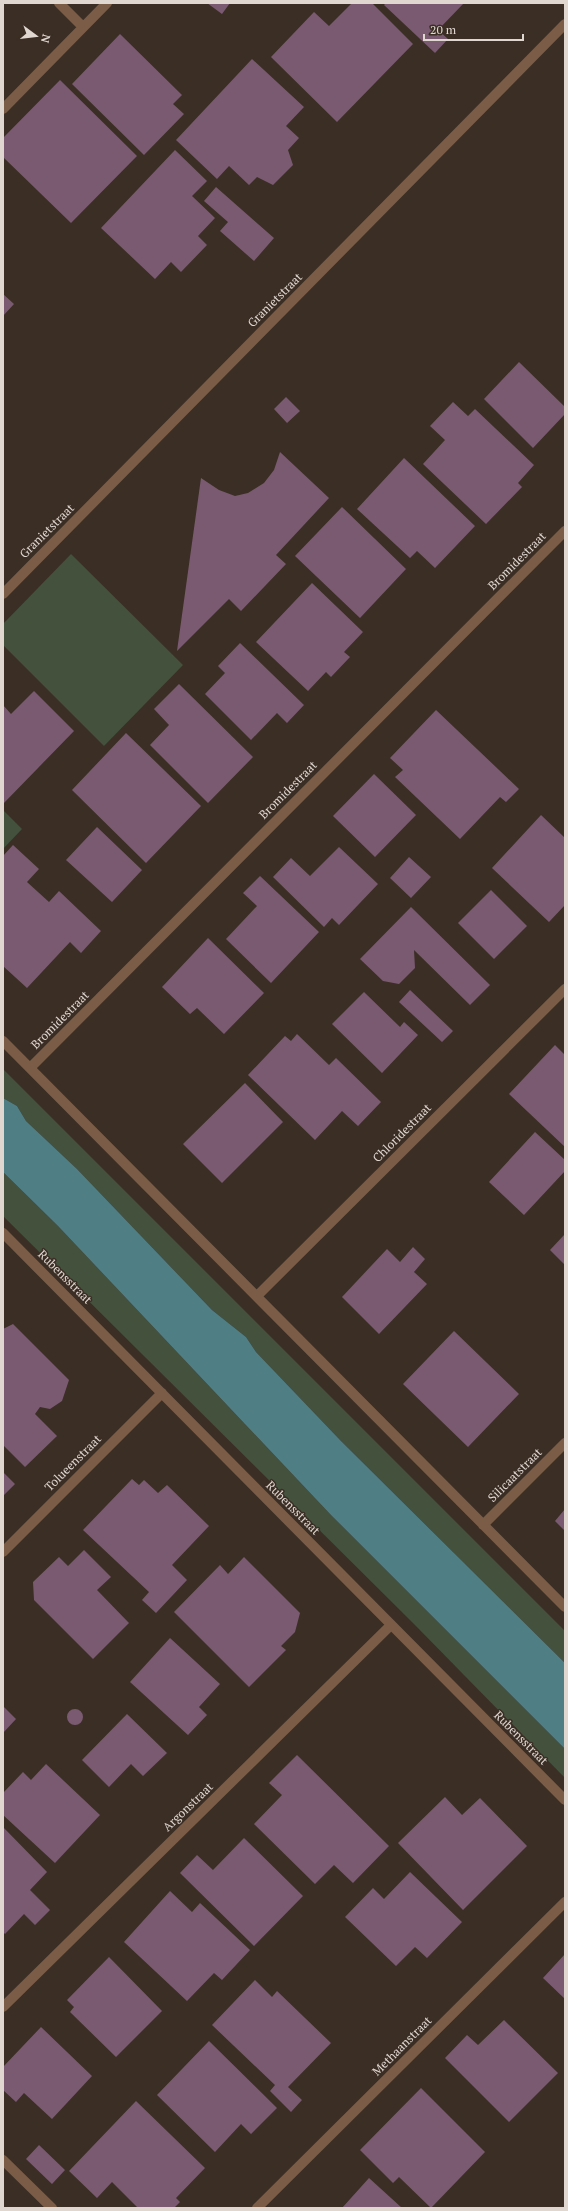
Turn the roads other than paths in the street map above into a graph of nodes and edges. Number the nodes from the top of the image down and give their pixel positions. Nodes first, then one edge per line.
1 (59, 3) edge
2 (107, 3) edge
3 (565, 24) edge
4 (83, 27) junction
5 (3, 109) edge
6 (565, 531) edge
7 (3, 594) edge
8 (565, 989) edge
9 (3, 1041) edge
10 (30, 1068) junction
11 (3, 1233) edge
12 (257, 1296) junction
13 (162, 1393) junction
14 (565, 1443) edge
15 (483, 1525) junction
16 (3, 1552) edge
17 (565, 1606) edge
18 (391, 1625) junction
19 (565, 1800) edge
20 (565, 1902) edge
21 (3, 2007) edge
22 (3, 2160) edge
23 (52, 2208) edge
24 (257, 2208) edge

1 - 4 street
2 - 4 street
3 - 7 street, Granietstraat
4 - 5 street
6 - 10 street, Bromidestraat
8 - 12 street, Chloridestraat
9 - 10 street
10 - 12 street
11 - 13 street, Rubensstraat
12 - 15 street
13 - 16 street, Tolueenstraat
13 - 18 street, Rubensstraat
14 - 15 street, Silicaatstraat
15 - 17 street
18 - 19 street, Rubensstraat
18 - 21 street, Argonstraat
20 - 24 street, Methaanstraat
22 - 23 street

